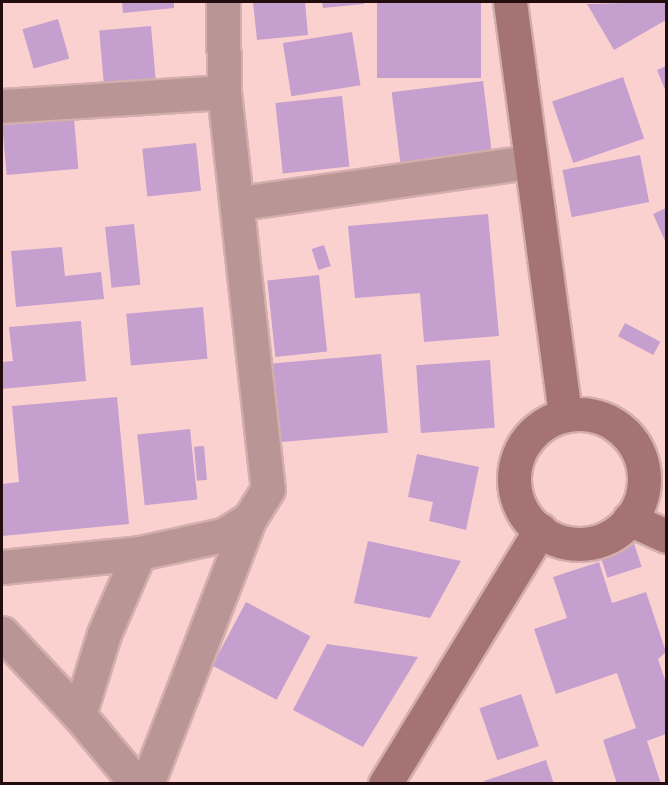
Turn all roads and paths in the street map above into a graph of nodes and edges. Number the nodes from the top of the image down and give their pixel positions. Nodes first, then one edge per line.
1 (223, 2) edge
2 (510, 2) edge
3 (224, 92) junction
4 (2, 106) edge
5 (529, 162) junction
6 (240, 203) junction
7 (565, 415) junction
8 (637, 449) junction
9 (666, 474) edge
10 (249, 519) junction
11 (630, 519) junction
12 (540, 531) junction
13 (666, 536) edge
14 (139, 553) junction
15 (2, 567) edge
16 (2, 633) edge
17 (79, 715) junction
18 (137, 783) edge
19 (147, 783) edge
20 (385, 783) edge

1 - 3 street
2 - 5 main road
3 - 4 street
3 - 6 street
5 - 6 street
5 - 7 main road
6 - 10 street
7 - 8 main road
7 - 12 main road
8 - 9 main road
8 - 11 main road
10 - 14 street
10 - 19 street
11 - 12 main road
11 - 13 main road
12 - 20 main road
14 - 15 street
14 - 17 street
16 - 17 street
17 - 18 street

